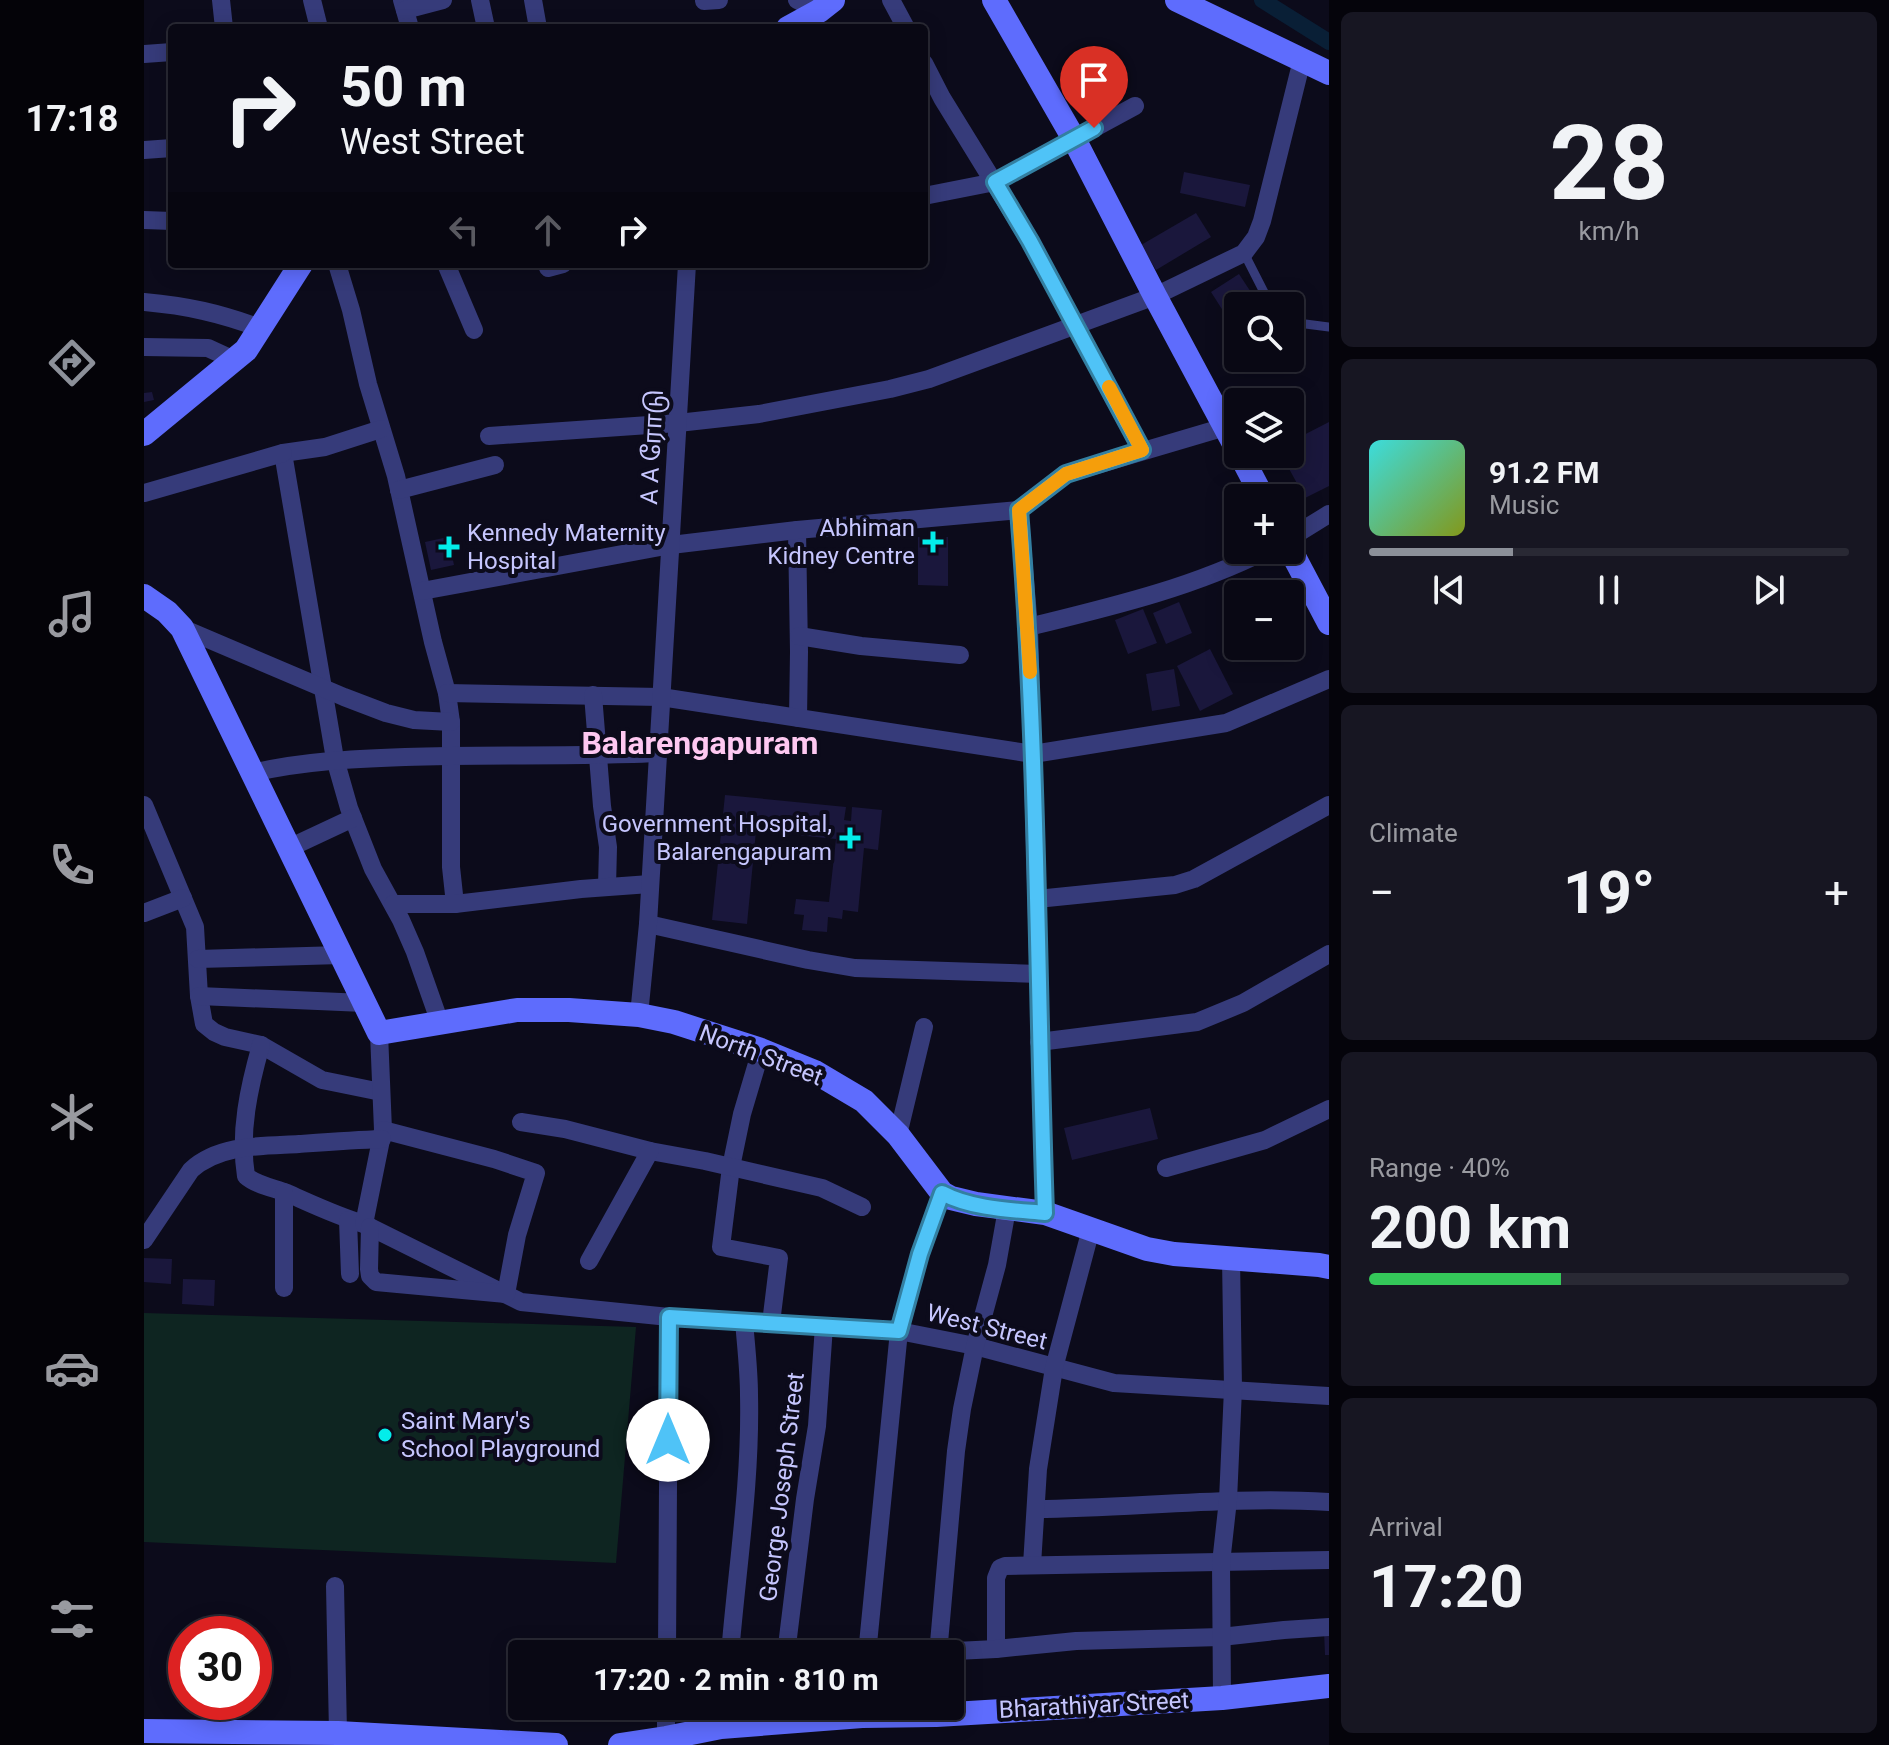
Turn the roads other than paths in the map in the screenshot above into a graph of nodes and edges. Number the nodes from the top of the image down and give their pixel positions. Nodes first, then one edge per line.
1 (221, 0) edge
2 (312, 0) edge
3 (443, 0) edge
4 (480, 0) edge
5 (533, 0) edge
6 (797, 0) edge
7 (891, 0) edge
8 (994, 0) edge
9 (1177, 0) edge
10 (826, 6) edge
11 (405, 13) edge
12 (224, 24) edge
13 (318, 24) edge
14 (485, 24) edge
15 (537, 24) edge
16 (795, 24) edge
17 (904, 24) edge
18 (168, 52) edge
19 (144, 54) edge
20 (1302, 60) junction
21 (928, 71) edge
22 (1329, 73) edge
23 (1135, 106) dead end
24 (1074, 139) junction
25 (168, 148) edge
26 (144, 150) edge
27 (995, 182) junction
28 (928, 195) edge
29 (144, 220) edge
30 (168, 221) edge
31 (1244, 253) junction
32 (298, 268) edge
33 (338, 268) edge
34 (448, 268) edge
35 (687, 268) edge
36 (1264, 292) edge
37 (1155, 296) junction
38 (144, 302) edge
39 (1304, 324) edge
40 (1076, 325) junction
41 (1329, 327) edge
42 (260, 328) junction
43 (474, 330) dead end
44 (144, 347) edge
45 (234, 360) junction
46 (678, 423) junction
47 (1224, 425) edge
48 (1224, 427) edge
49 (381, 429) junction
50 (144, 434) edge
51 (489, 436) dead end
52 (1142, 450) junction
53 (283, 453) junction
54 (495, 465) dead end
55 (399, 490) junction
56 (144, 493) edge
57 (1019, 510) junction
58 (1329, 514) edge
59 (1304, 529) edge
60 (797, 530) junction
61 (671, 545) junction
62 (1238, 564) edge
63 (1298, 564) edge
64 (422, 591) junction
65 (144, 596) edge
66 (1328, 617) edge
67 (1029, 627) junction
68 (182, 628) junction
69 (799, 636) junction
70 (960, 655) dead end
71 (1329, 679) edge
72 (322, 687) junction
73 (447, 693) junction
74 (593, 695) junction
75 (661, 697) junction
76 (798, 718) junction
77 (451, 722) junction
78 (658, 753) junction
79 (1033, 754) junction
80 (450, 756) junction
81 (599, 756) junction
82 (335, 759) junction
83 (252, 773) junction
84 (144, 805) edge
85 (1329, 805) edge
86 (353, 818) junction
87 (150, 834) edge
88 (289, 848) junction
89 (650, 884) junction
90 (607, 887) junction
91 (183, 898) junction
92 (1037, 899) junction
93 (393, 904) junction
94 (455, 904) junction
95 (144, 913) edge
96 (648, 924) junction
97 (1329, 954) edge
98 (341, 955) junction
99 (198, 959) junction
100 (1039, 974) junction
101 (199, 996) junction
102 (364, 1003) junction
103 (639, 1015) junction
104 (440, 1023) junction
105 (924, 1027) dead end
106 (379, 1033) junction
107 (1039, 1042) junction
108 (261, 1045) junction
109 (761, 1050) junction
110 (381, 1092) junction
111 (1329, 1109) edge
112 (521, 1122) dead end
113 (382, 1134) junction
114 (898, 1135) junction
115 (243, 1147) junction
116 (650, 1151) junction
117 (731, 1167) junction
118 (1166, 1168) dead end
119 (284, 1192) junction
120 (942, 1193) junction
121 (862, 1207) dead end
122 (1007, 1209) junction
123 (1045, 1213) junction
124 (361, 1224) junction
125 (1091, 1229) junction
126 (144, 1240) edge
127 (1231, 1258) junction
128 (589, 1261) dead end
129 (1329, 1267) edge
130 (350, 1274) dead end
131 (284, 1288) dead end
132 (506, 1294) junction
133 (669, 1317) junction
134 (744, 1321) junction
135 (771, 1323) junction
136 (824, 1326) junction
137 (899, 1331) junction
138 (975, 1346) junction
139 (1054, 1368) junction
140 (1233, 1389) junction
141 (1329, 1396) edge
142 (1228, 1500) junction
143 (1329, 1502) edge
144 (1036, 1509) junction
145 (1329, 1560) edge
146 (1221, 1563) junction
147 (1032, 1565) junction
148 (335, 1586) dead end
149 (1329, 1627) edge
150 (1221, 1637) junction
151 (667, 1640) edge
152 (731, 1640) edge
153 (788, 1640) edge
154 (868, 1640) edge
155 (939, 1640) edge
156 (996, 1649) junction
157 (964, 1651) edge
158 (1329, 1686) edge
159 (1222, 1698) junction
160 (964, 1709) edge
161 (666, 1720) edge
162 (712, 1720) edge
163 (144, 1731) edge
164 (338, 1733) junction
165 (666, 1738) junction
166 (556, 1745) edge
167 (620, 1745) edge

1 - 12 street
2 - 13 street
3 - 11 street
4 - 14 street
5 - 15 street
6 - 10 street
7 - 17 street
8 - 24 street
9 - 20 street
10 - 16 street
18 - 19 street
20 - 22 street
20 - 31 street
21 - 27 street
23 - 24 street
24 - 27 street
24 - 37 street
25 - 26 street
27 - 28 street
27 - 40 street
29 - 30 street
31 - 36 lane
31 - 37 street
32 - 42 street
33 - 49 street
34 - 43 street
35 - 46 street, A A ரோடு
37 - 40 street
37 - 47 street
38 - 42 street
39 - 41 lane
40 - 46 street
40 - 52 street
42 - 45 street
44 - 45 street
45 - 50 street
46 - 51 street
46 - 61 street, A A ரோடு
48 - 52 street
49 - 53 street
49 - 55 street
52 - 57 street
53 - 56 street
53 - 72 street
54 - 55 street
55 - 64 street
57 - 60 street
57 - 67 street
58 - 59 street
60 - 61 street
60 - 69 street
61 - 64 street
61 - 75 street, A A ரோடு
62 - 67 street
63 - 66 street
64 - 73 street
65 - 68 street
67 - 79 street
68 - 72 street
68 - 83 street
69 - 70 street
69 - 76 street
71 - 79 street
72 - 77 street
72 - 82 street
73 - 74 street
73 - 77 street
74 - 75 street
74 - 81 street
75 - 76 street
75 - 78 street, A A ரோடு
76 - 79 street
77 - 80 street
78 - 81 street
78 - 89 street, A A ரோடு
79 - 92 street
80 - 81 street
80 - 82 street
80 - 94 street
81 - 90 street
82 - 83 street
82 - 86 street
83 - 88 street
84 - 87 street
85 - 92 street
86 - 88 street
86 - 93 street
87 - 91 street
88 - 98 street
89 - 90 street
89 - 96 street, A A ரோடு
90 - 94 street
91 - 95 street
91 - 99 street
92 - 100 street
93 - 94 street
93 - 104 street
96 - 100 street
96 - 103 street, A A ரோடு
97 - 107 street
98 - 99 street
98 - 102 street
99 - 101 street
100 - 107 street
101 - 102 street
101 - 108 street
102 - 106 street
103 - 104 street, North Street
103 - 109 street, North Street
104 - 106 street, North Street
105 - 114 street
106 - 110 street
107 - 123 street
108 - 110 street
108 - 115 street
109 - 114 street, North Street
109 - 117 street
110 - 113 street
111 - 118 street
112 - 116 street
113 - 115 street
113 - 124 street
113 - 132 street
114 - 120 street, North Street
115 - 119 street, West Street
115 - 126 street
116 - 117 street
116 - 128 street
117 - 121 street
117 - 135 street
119 - 124 street, West Street
119 - 131 street
120 - 122 street
120 - 137 street
122 - 123 street
122 - 138 street
123 - 125 street
124 - 130 street
124 - 132 street, West Street
124 - 132 street
125 - 127 street
125 - 139 street
127 - 129 street
127 - 140 street
132 - 133 street, West Street
133 - 134 street, West Street
133 - 151 street
134 - 135 street, West Street
134 - 152 street
135 - 136 street, West Street
136 - 137 street, West Street
136 - 153 street, George Joseph Street
137 - 138 street, West Street
137 - 154 street
138 - 139 street, West Street
138 - 155 street
139 - 140 street, West Street
139 - 144 street
140 - 141 street, West Street
140 - 142 street
142 - 143 street
142 - 144 street
142 - 146 street
144 - 147 street
145 - 146 street
146 - 147 street
146 - 150 street
147 - 156 street
148 - 164 street
149 - 150 street
150 - 156 street
150 - 159 street
156 - 157 street
158 - 159 street, Bharathiyar Street
159 - 160 street, Bharathiyar Street
161 - 165 street
162 - 165 street, Bharathiyar Street
163 - 164 street
164 - 166 street
165 - 167 street, Bharathiyar Street

